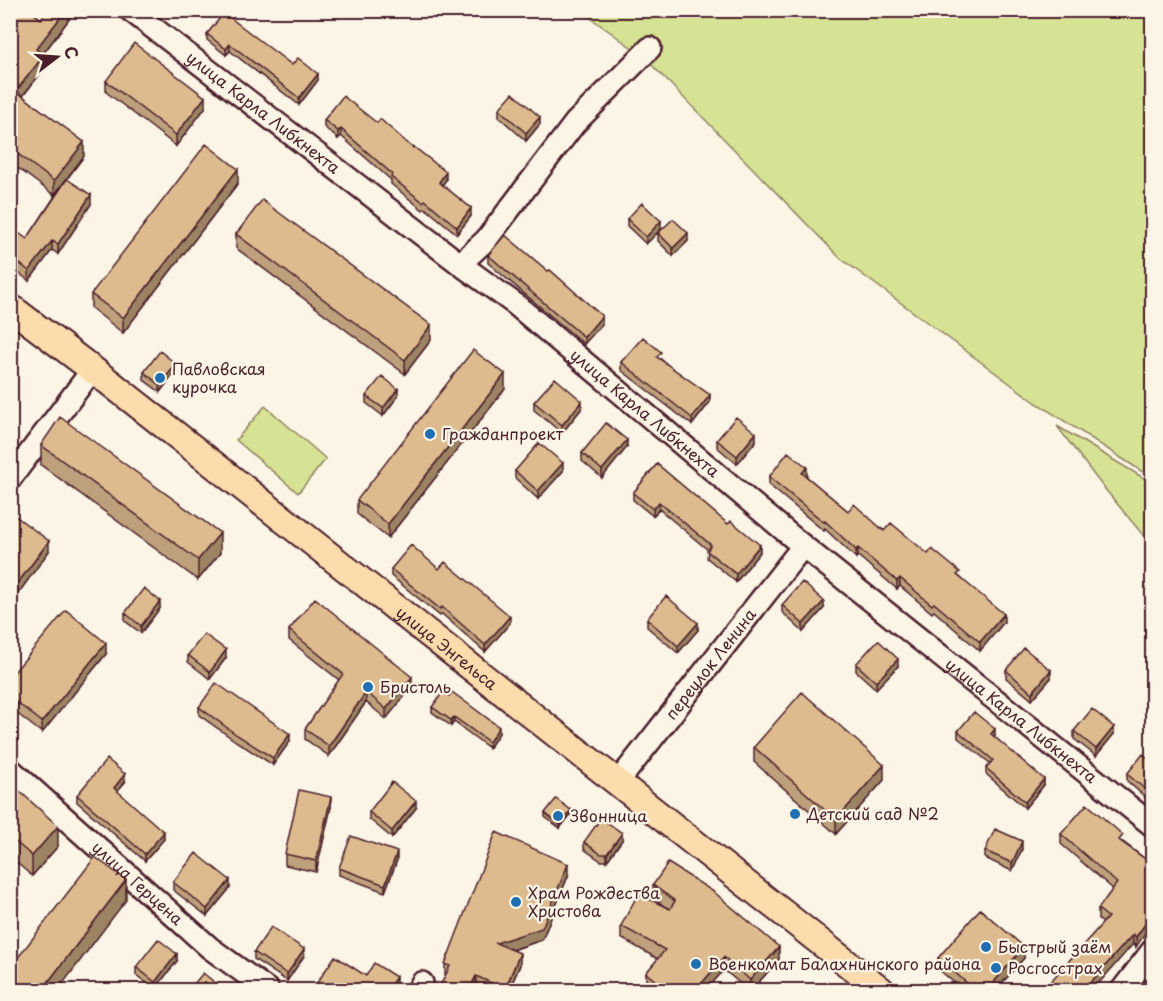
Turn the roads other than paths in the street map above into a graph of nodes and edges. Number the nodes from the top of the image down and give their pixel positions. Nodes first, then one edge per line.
1 (130, 10) edge
2 (650, 48) dead end
3 (460, 264) junction
4 (10, 307) edge
5 (93, 369) junction
6 (10, 479) edge
7 (802, 546) junction
8 (10, 769) edge
9 (618, 782) junction
10 (1152, 825) edge
11 (1152, 951) edge
12 (268, 990) edge
13 (881, 990) edge
14 (1122, 990) edge

1 - 3 street, улица Карла Либкнехта
2 - 3 street
3 - 7 street, улица Карла Либкнехта
4 - 5 main road, улица Энгельса
5 - 6 street
5 - 9 main road, улица Энгельса
7 - 9 street, переулок Ленина
7 - 10 street, улица Карла Либкнехта
8 - 12 street, улица Герцена
9 - 13 main road, улица Энгельса
11 - 14 street

